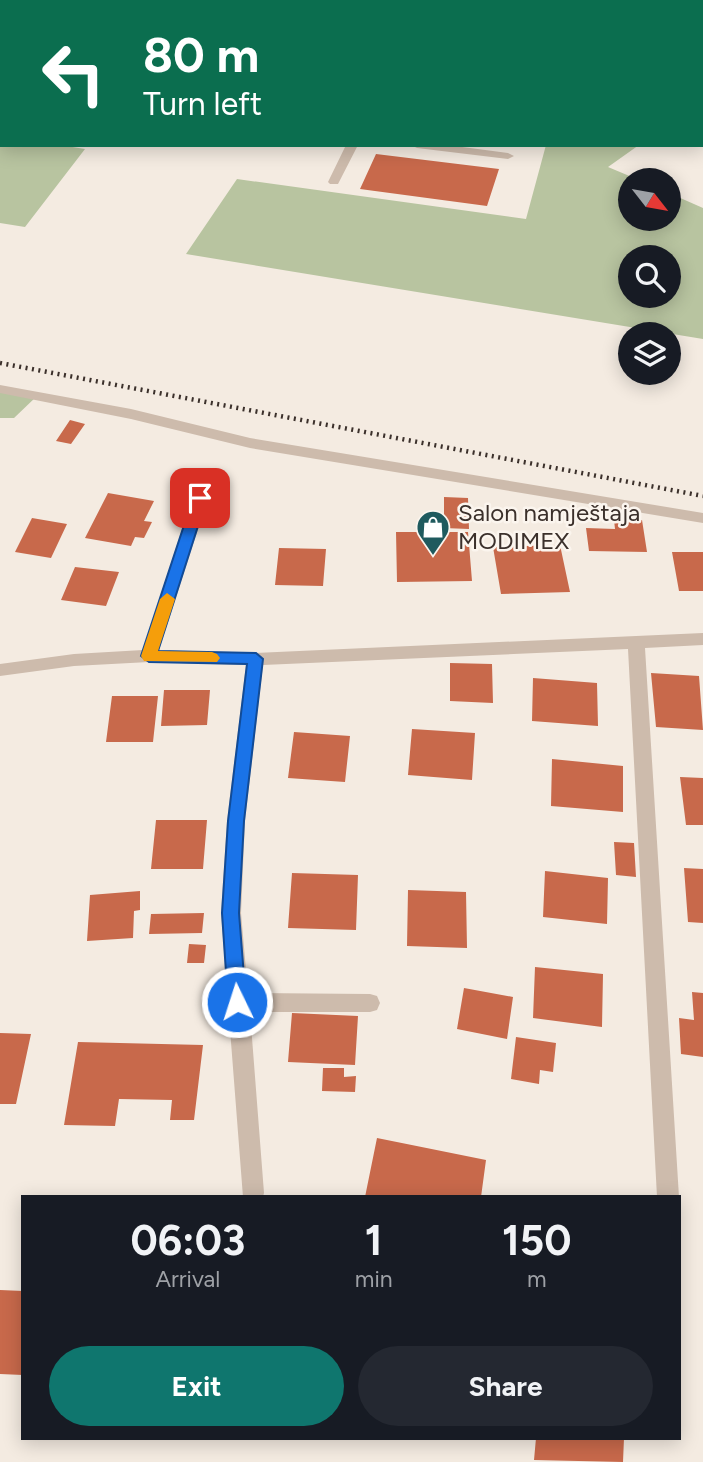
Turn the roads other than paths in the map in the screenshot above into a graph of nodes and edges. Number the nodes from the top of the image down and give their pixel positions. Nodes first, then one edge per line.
1 (351, 147) edge
2 (434, 147) edge
3 (508, 156) dead end
4 (334, 182) dead end
5 (0, 389) edge
6 (200, 498) dead end
7 (703, 518) edge
8 (703, 639) edge
9 (636, 643) junction
10 (149, 656) junction
11 (256, 659) junction
12 (0, 670) edge
13 (237, 1002) junction
14 (370, 1003) dead end
15 (253, 1193) dead end
16 (668, 1195) edge

1 - 4 street
2 - 3 street
5 - 7 street
6 - 10 street
8 - 9 street
9 - 11 street
9 - 16 street
10 - 11 street
10 - 12 street
11 - 13 street
13 - 14 street
13 - 15 street

